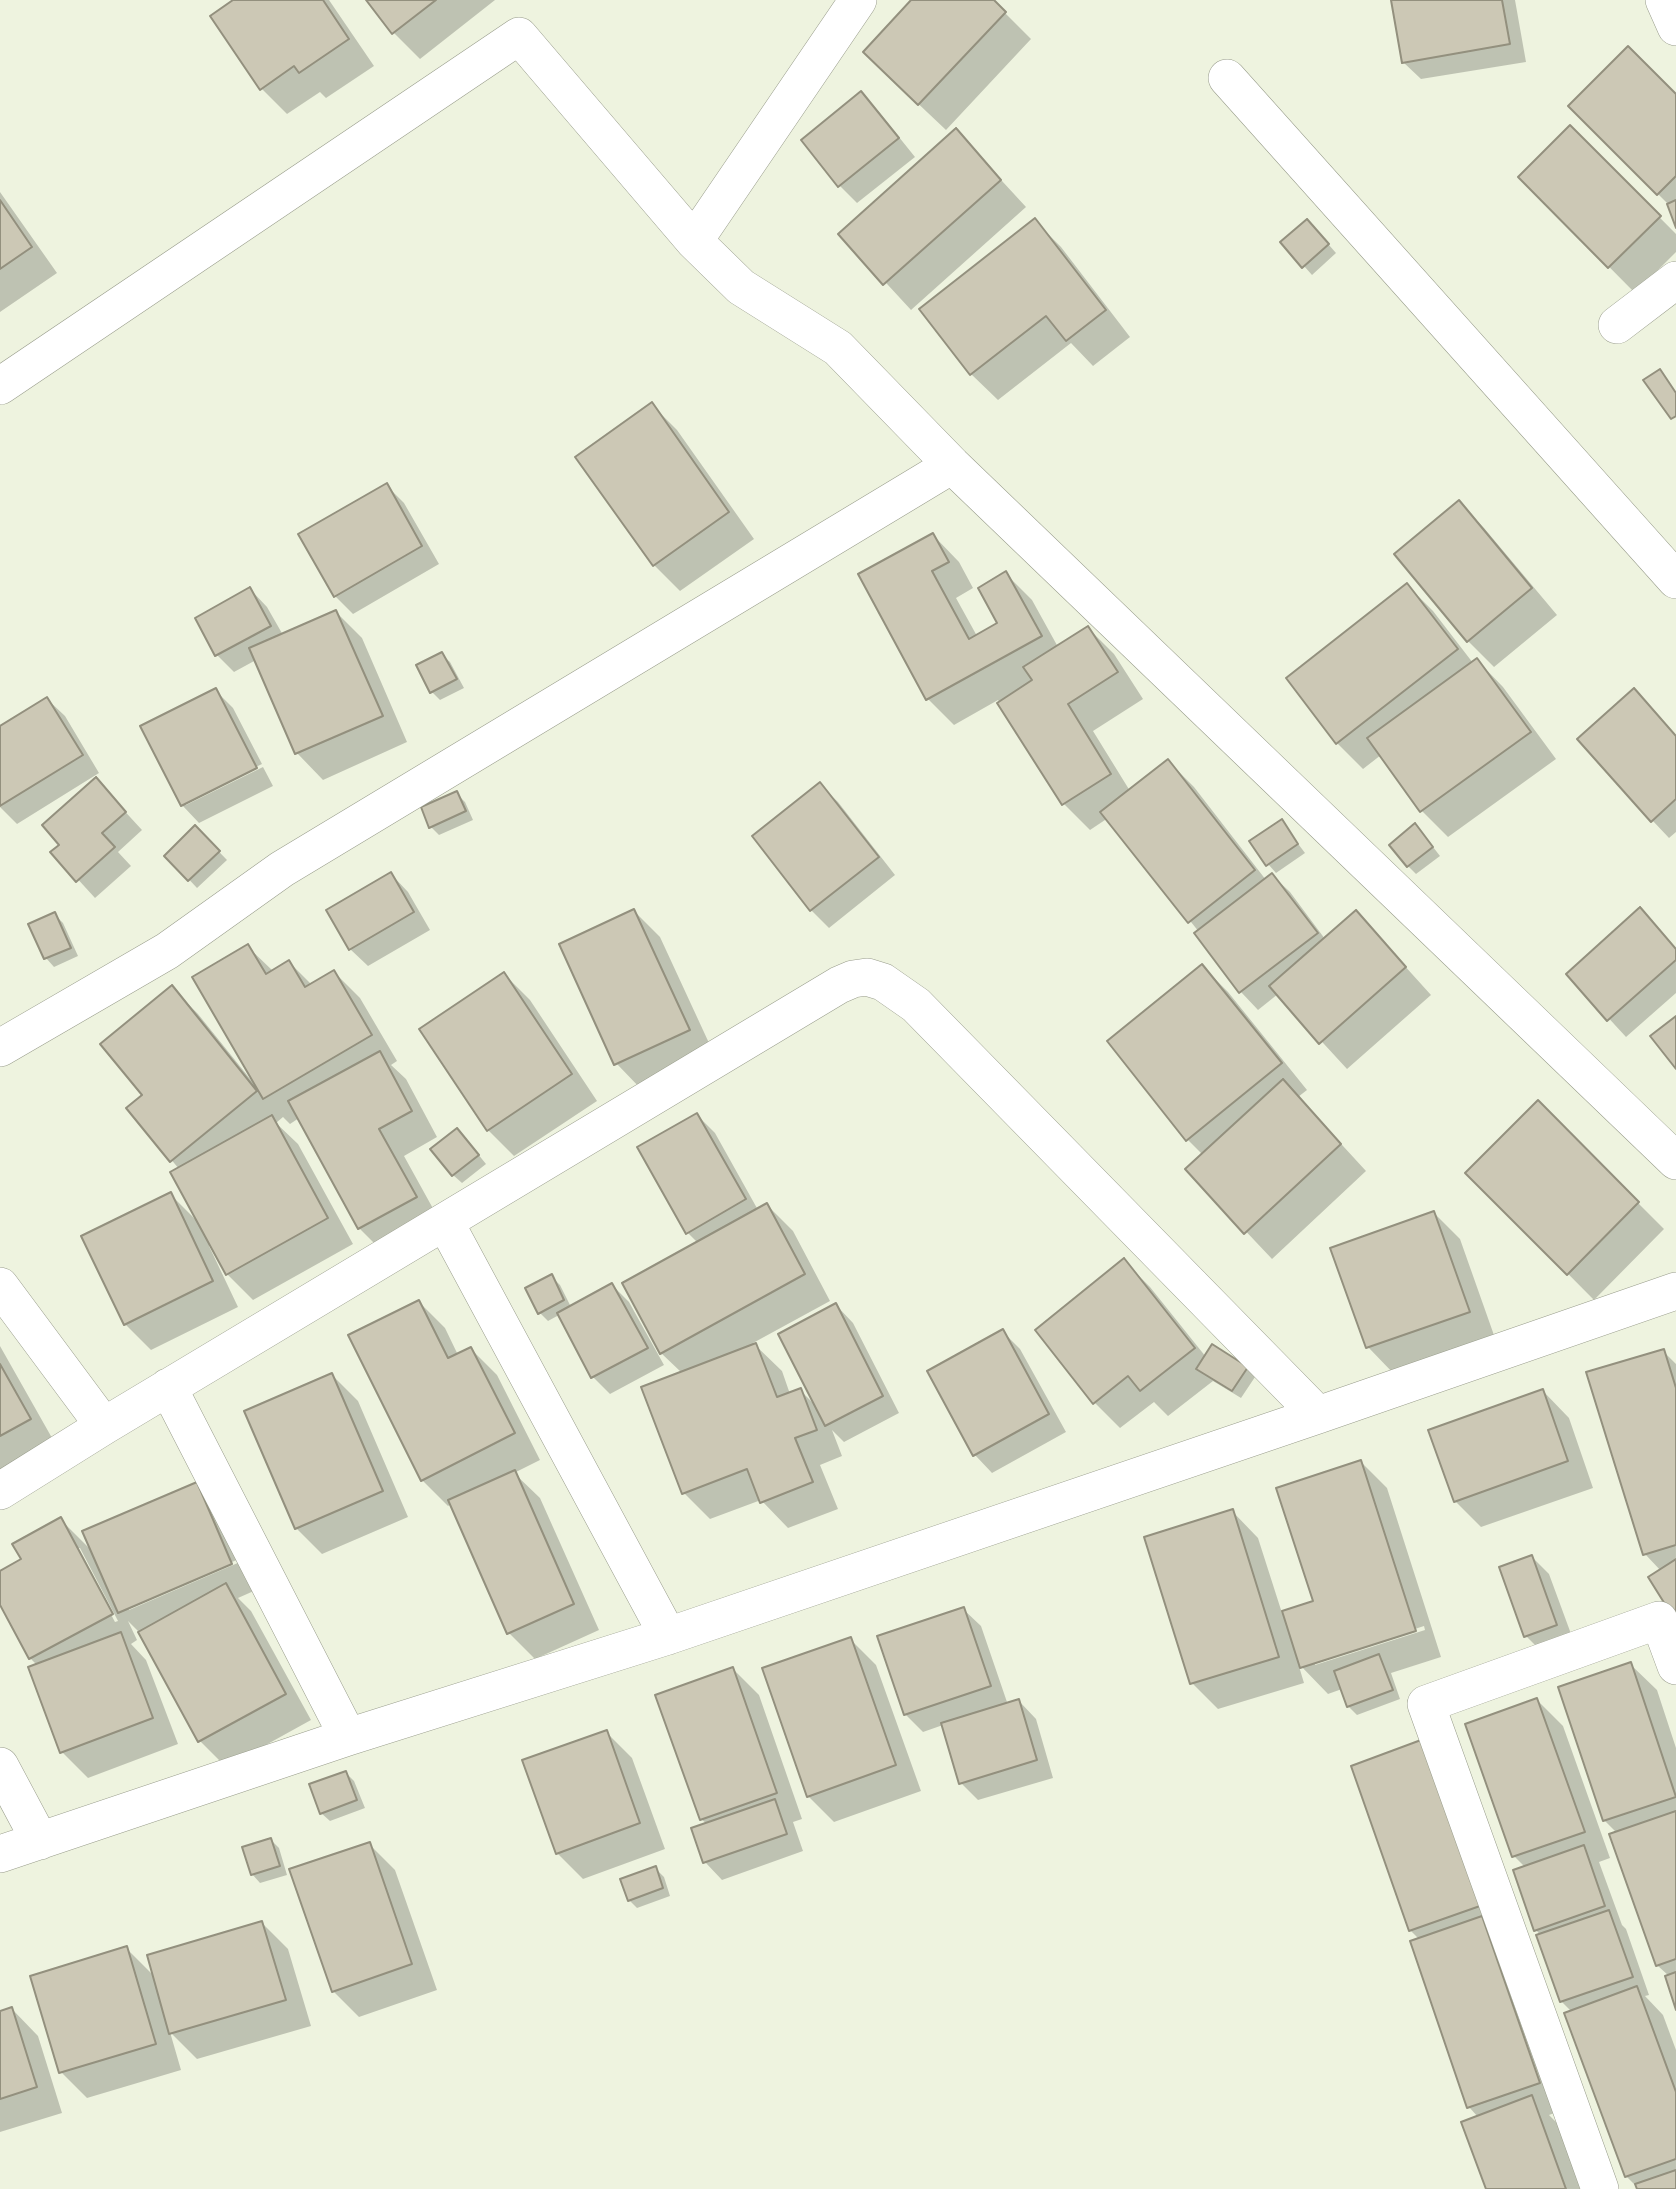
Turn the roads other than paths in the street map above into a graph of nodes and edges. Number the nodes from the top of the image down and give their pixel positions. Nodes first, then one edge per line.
1 (858, 0) edge
2 (1664, 0) edge
3 (1676, 27) edge
4 (1227, 78) dead end
5 (694, 241) junction
6 (1676, 280) edge
7 (1617, 325) dead end
8 (0, 386) edge
9 (953, 465) junction
10 (1676, 580) edge
11 (0, 1048) edge
12 (1676, 1161) edge
13 (445, 1222) junction
14 (0, 1286) edge
15 (1676, 1291) edge
16 (168, 1387) junction
17 (1318, 1415) junction
18 (104, 1426) junction
19 (0, 1491) edge
20 (668, 1636) junction
21 (1676, 1666) edge
22 (348, 1737) junction
23 (0, 1766) edge
24 (40, 1840) junction
25 (0, 1854) edge
26 (1600, 2189) edge

1 - 5 street
2 - 3 street
4 - 10 street
5 - 8 street
5 - 9 street
6 - 7 street
9 - 11 street
9 - 12 street
13 - 16 street
13 - 17 street
13 - 20 street
14 - 18 street
15 - 17 street
16 - 18 street
16 - 22 street
17 - 20 street
18 - 19 street
20 - 22 street
21 - 26 street
22 - 24 street
23 - 24 street
24 - 25 street

